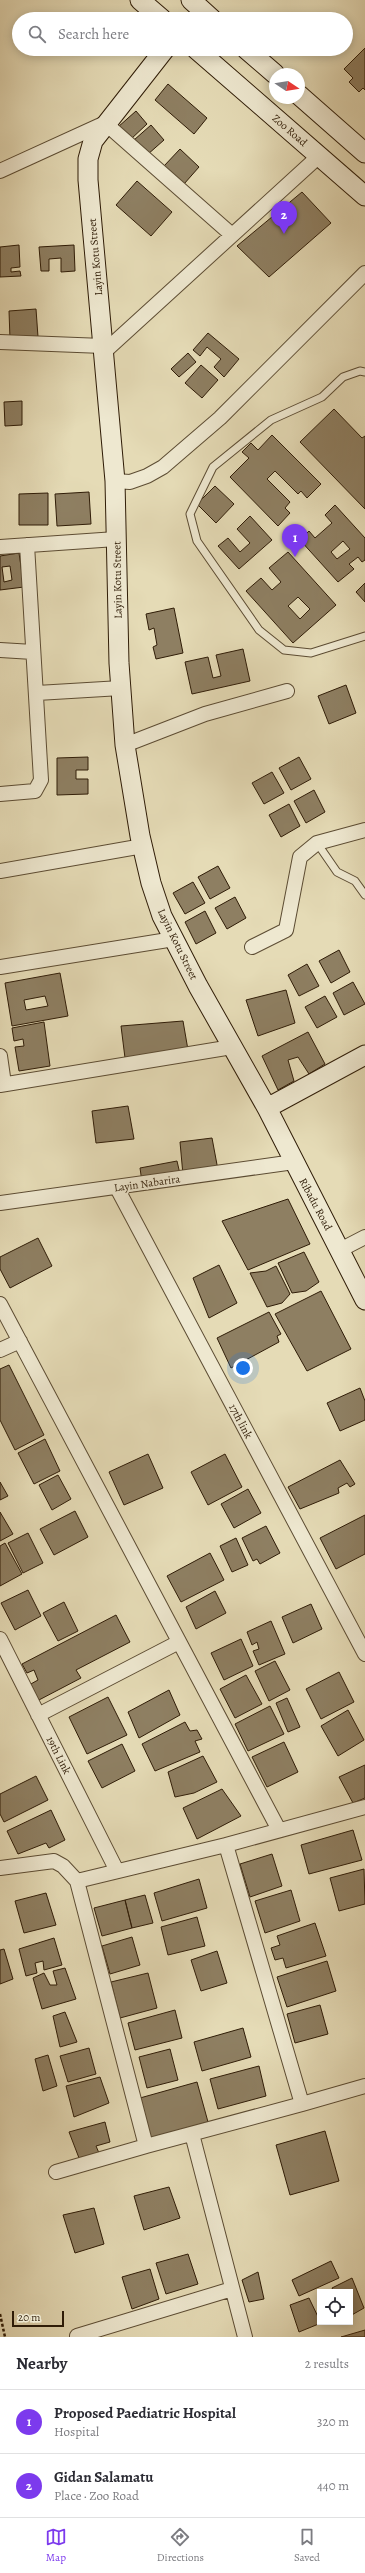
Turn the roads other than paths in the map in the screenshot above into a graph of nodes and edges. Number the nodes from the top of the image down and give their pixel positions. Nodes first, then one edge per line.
1 (140, 0) edge
2 (154, 12) edge
3 (159, 56) edge
4 (204, 56) edge
5 (254, 56) edge
6 (269, 69) edge
7 (305, 100) edge
8 (105, 123) junction
9 (365, 153) edge
10 (319, 156) junction
11 (0, 171) edge
12 (365, 196) edge
13 (232, 235) junction
14 (365, 272) edge
15 (0, 342) edge
16 (104, 349) junction
17 (365, 372) edge
18 (115, 481) junction
19 (116, 539) junction
20 (27, 545) junction
21 (0, 547) edge
22 (365, 636) edge
23 (0, 650) edge
24 (33, 652) junction
25 (121, 688) junction
26 (287, 691) dead end
27 (37, 693) junction
28 (125, 745) junction
29 (0, 794) edge
30 (365, 830) edge
31 (317, 843) junction
32 (143, 846) junction
33 (0, 871) edge
34 (365, 895) edge
35 (174, 939) junction
36 (252, 947) dead end
37 (0, 967) edge
38 (232, 1047) junction
39 (365, 1055) edge
40 (0, 1056) edge
41 (2, 1085) edge
42 (267, 1108) junction
43 (294, 1162) junction
44 (117, 1188) junction
45 (0, 1203) edge
46 (365, 1237) edge
47 (340, 1250) junction
48 (365, 1300) edge
49 (0, 1304) edge
50 (20, 1341) junction
51 (0, 1350) edge
52 (0, 1639) edge
53 (179, 1642) junction
54 (365, 1654) edge
55 (38, 1715) junction
56 (365, 1807) edge
57 (279, 1830) junction
58 (226, 1845) junction
59 (0, 1868) edge
60 (117, 1871) junction
61 (77, 1881) junction
62 (365, 2086) edge
63 (302, 2104) junction
64 (192, 2134) junction
65 (146, 2146) junction
66 (56, 2172) dead end
67 (232, 2289) junction
68 (77, 2336) dead end
69 (245, 2337) edge

1 - 2 street
3 - 8 street, Layin Kotu Street
4 - 10 street, Zoo Road
5 - 6 street
7 - 9 street
8 - 11 street
8 - 13 street
8 - 16 street, Layin Kotu Street
10 - 12 street, Zoo Road
10 - 13 street
13 - 16 street
14 - 18 street
15 - 16 street
16 - 18 street, Layin Kotu Street
17 - 22 lane
18 - 19 street, Layin Kotu Street
19 - 20 street
19 - 25 street, Layin Kotu Street
20 - 21 street
20 - 24 street
23 - 24 street
24 - 27 street
25 - 27 street
25 - 28 street, Layin Kotu Street
26 - 28 street
27 - 29 street
28 - 32 street, Layin Kotu Street
30 - 31 street
31 - 34 lane
31 - 36 street
32 - 33 street
32 - 35 street, Layin Kotu Street
35 - 37 street
35 - 38 street, Layin Kotu Street
38 - 41 street
38 - 42 street, Layin Kotu Street
39 - 42 street
40 - 41 street
42 - 43 street, Ribadu Road
43 - 44 street, Layin Nabarira
43 - 47 street, Ribadu Road
44 - 45 street, Layin Nabarira
44 - 54 street, 17th link
46 - 47 street
47 - 48 street, Ribadu Road
49 - 50 street
50 - 51 street
50 - 53 street
52 - 55 street, 19th Link
53 - 55 street
53 - 57 street
55 - 60 street, 19th Link
56 - 57 street
57 - 58 street
58 - 60 street
58 - 63 street
59 - 61 street
60 - 61 street
61 - 65 street
62 - 63 street
63 - 64 street
64 - 65 street
64 - 67 street
65 - 66 street
67 - 68 street
67 - 69 street

